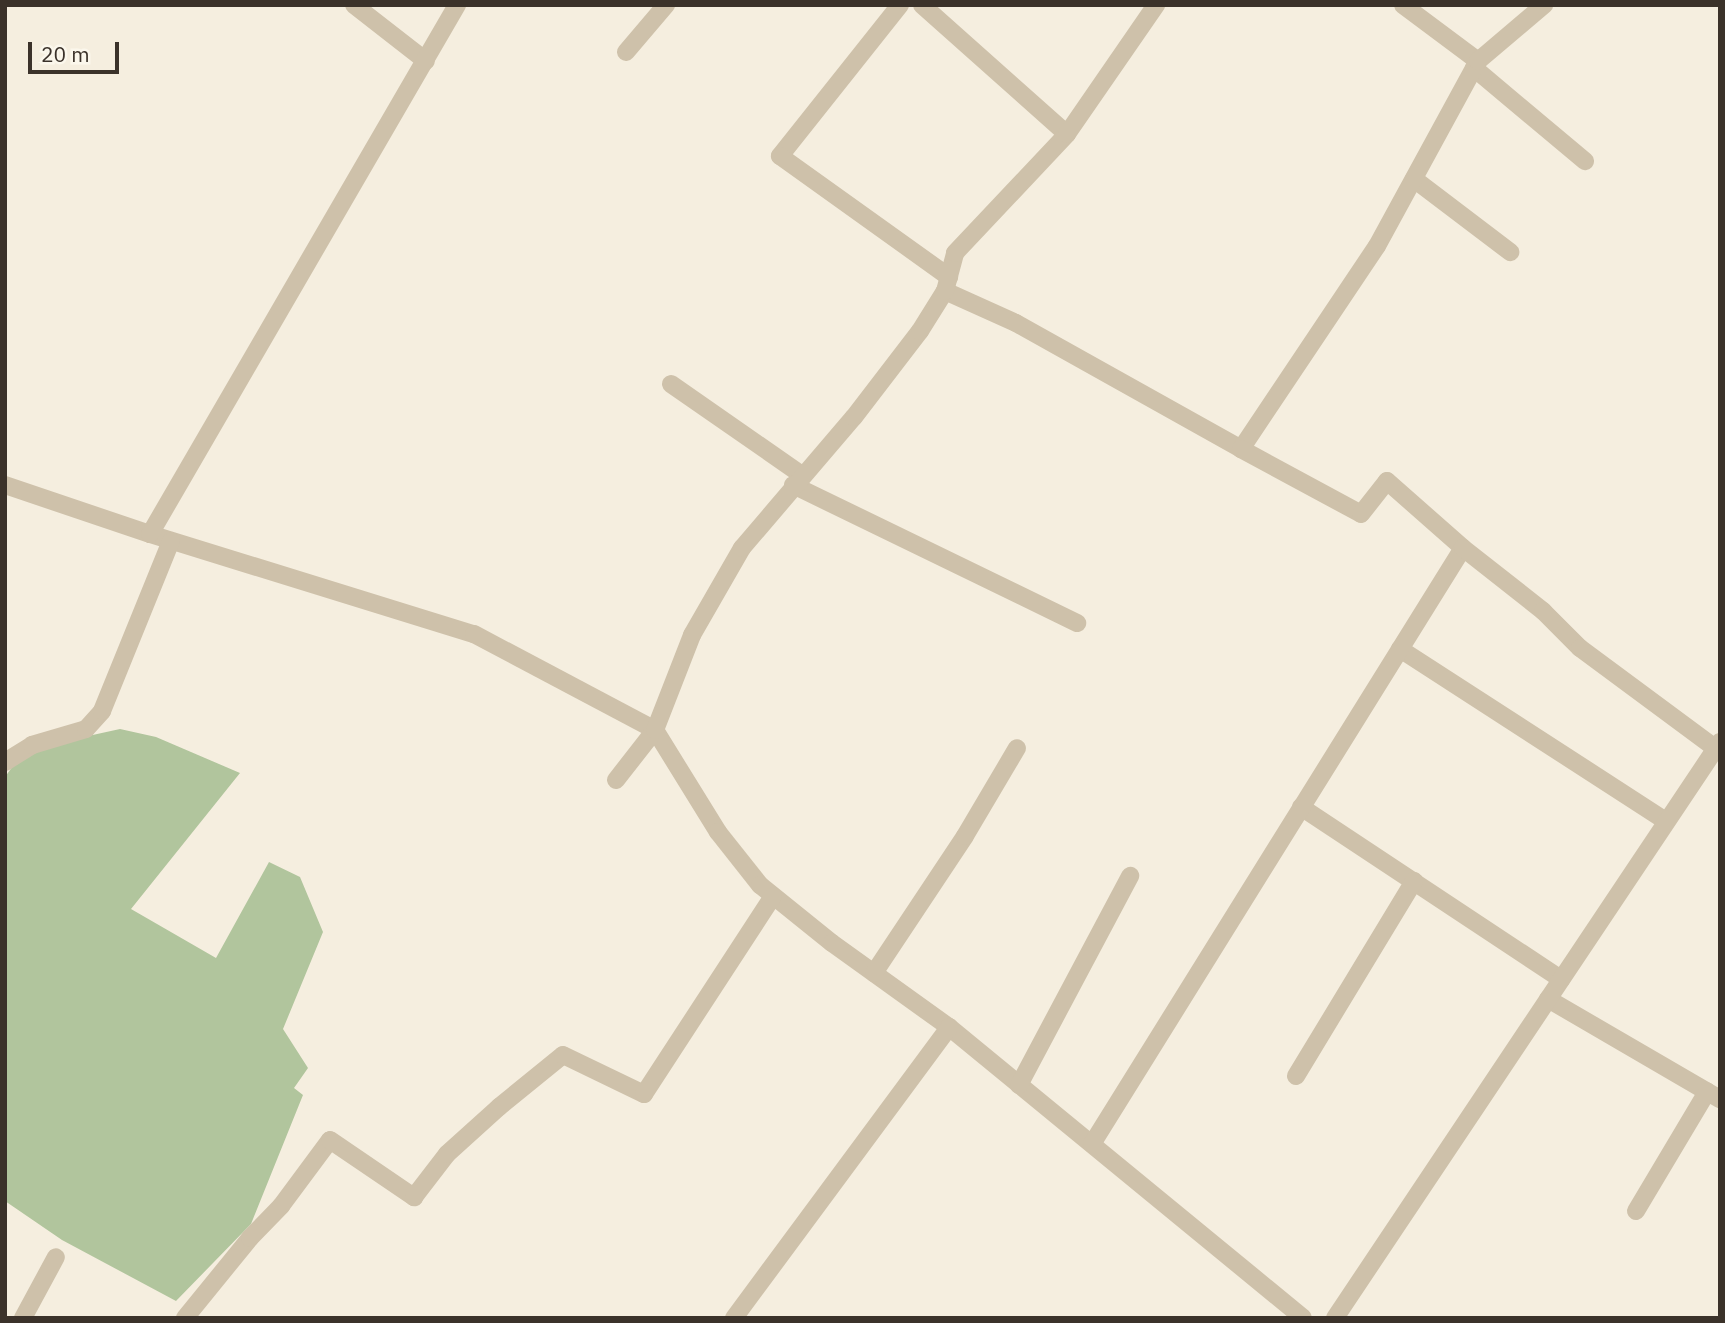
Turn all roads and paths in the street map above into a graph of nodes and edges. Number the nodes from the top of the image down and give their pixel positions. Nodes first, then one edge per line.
1 (354, 5) edge
2 (457, 5) edge
3 (666, 5) edge
4 (900, 5) edge
5 (922, 5) edge
6 (1156, 5) edge
7 (1403, 5) edge
8 (1544, 5) edge
9 (626, 52) dead end
10 (426, 61) junction
11 (1476, 65) junction
12 (1067, 134) junction
13 (1585, 161) dead end
14 (1414, 178) junction
15 (1510, 252) dead end
16 (947, 284) junction
17 (671, 384) dead end
18 (1241, 449) junction
19 (798, 480) junction
20 (5, 485) edge
21 (150, 534) junction
22 (171, 541) junction
23 (1463, 548) junction
24 (1077, 623) dead end
25 (1400, 649) junction
26 (655, 730) junction
27 (1718, 745) edge
28 (1017, 748) dead end
29 (5, 762) edge
30 (616, 780) dead end
31 (1301, 807) junction
32 (1666, 821) junction
33 (1130, 876) dead end
34 (1414, 881) junction
35 (773, 896) junction
36 (874, 973) junction
37 (1561, 979) junction
38 (1548, 999) junction
39 (949, 1027) junction
40 (1296, 1076) dead end
41 (1019, 1084) junction
42 (1713, 1095) edge
43 (1092, 1144) junction
44 (1636, 1211) dead end
45 (56, 1257) dead end
46 (187, 1317) edge
47 (23, 1318) edge
48 (734, 1318) edge
49 (1303, 1318) edge
50 (1335, 1318) edge

1 - 10 street
2 - 10 street
3 - 9 street
4 - 16 street
5 - 12 street
6 - 12 street
7 - 11 street
8 - 11 street
10 - 21 street
11 - 13 street
11 - 14 street
12 - 16 street
14 - 15 street
14 - 18 street
16 - 18 street
16 - 19 street
17 - 19 street
18 - 23 street
19 - 24 street
19 - 26 street
20 - 21 street
21 - 22 street
22 - 26 street
22 - 29 street
23 - 25 street
23 - 27 street
25 - 31 street
25 - 32 street
26 - 30 street
26 - 35 street
27 - 32 street
28 - 36 street
31 - 34 street
31 - 43 street
32 - 37 street
33 - 41 street
34 - 37 street
34 - 40 street
35 - 36 street
35 - 46 street
36 - 39 street
37 - 38 street
38 - 42 street
38 - 50 street
39 - 41 street
39 - 48 street
41 - 43 street
42 - 44 street
43 - 49 street
45 - 47 street

